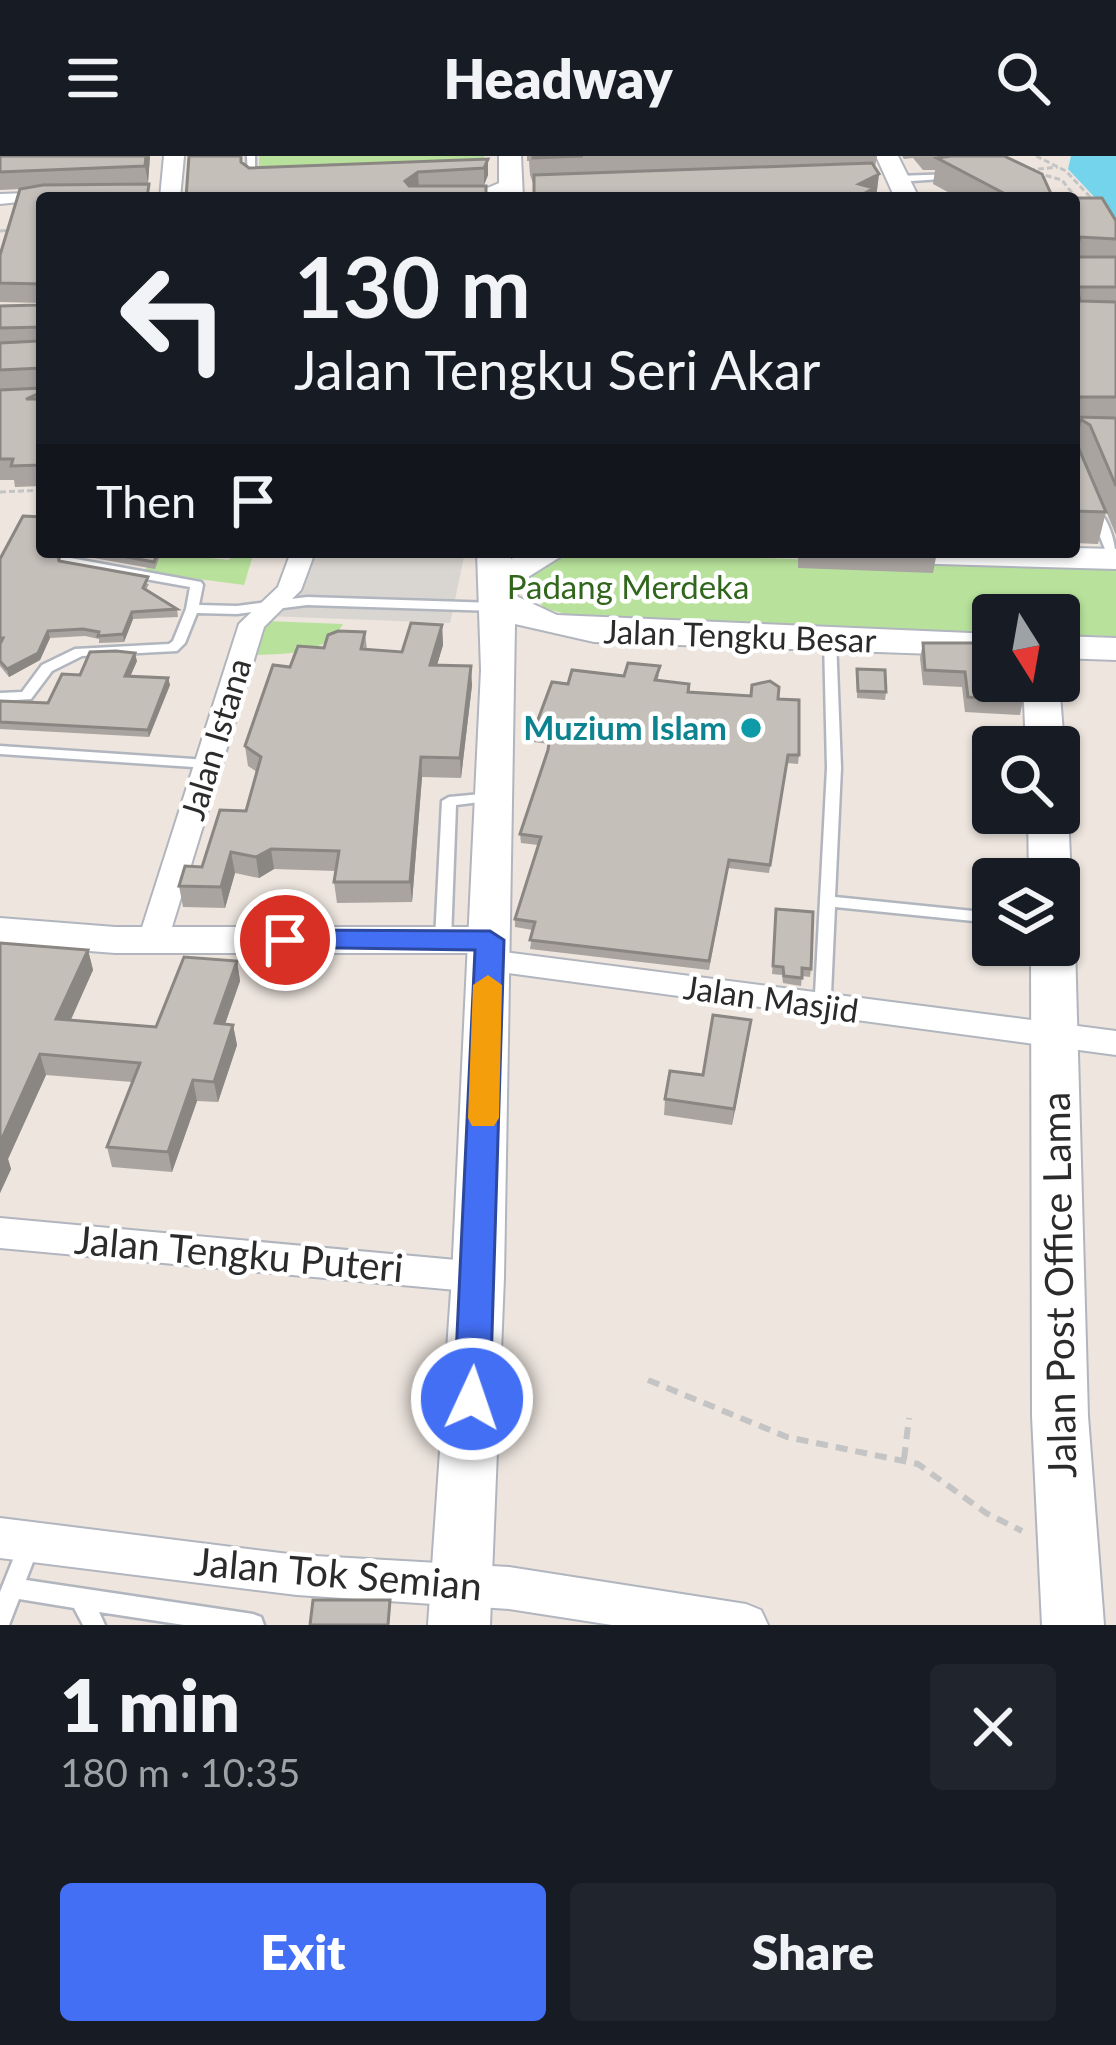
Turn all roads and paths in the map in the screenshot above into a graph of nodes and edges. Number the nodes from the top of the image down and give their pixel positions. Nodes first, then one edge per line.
1 (174, 156) edge
2 (251, 156) edge
3 (1036, 156) edge
4 (1058, 167) junction
5 (512, 176) edge
6 (959, 176) edge
7 (273, 177) edge
8 (892, 178) edge
9 (594, 191) edge
10 (170, 192) edge
11 (1071, 192) edge
12 (36, 200) edge
13 (1093, 200) edge
14 (1080, 203) edge
15 (1, 204) edge
16 (1089, 215) edge
17 (0, 230) edge
18 (21, 230) edge
19 (36, 490) edge
20 (0, 492) edge
21 (1090, 498) edge
22 (301, 558) edge
23 (494, 558) edge
24 (539, 558) edge
25 (1080, 558) edge
26 (1116, 560) edge
27 (65, 561) edge
28 (497, 603) junction
29 (273, 604) junction
30 (192, 609) junction
31 (830, 639) junction
32 (972, 644) edge
33 (1080, 648) edge
34 (1116, 649) edge
35 (0, 697) edge
36 (0, 751) edge
37 (208, 764) junction
38 (827, 901) junction
39 (972, 917) edge
40 (0, 931) edge
41 (153, 940) junction
42 (474, 947) junction
43 (1053, 966) edge
44 (823, 994) dead end
45 (1054, 1036) junction
46 (1116, 1043) edge
47 (0, 1232) edge
48 (478, 1277) junction
49 (649, 1380) dead end
50 (909, 1418) dead end
51 (904, 1460) junction
52 (15, 1540) edge
53 (1066, 1541) junction
54 (13, 1588) junction
55 (80, 1598) junction
56 (460, 1606) edge
57 (0, 1620) edge
58 (94, 1625) edge
59 (254, 1625) edge
60 (746, 1625) edge
61 (1072, 1625) edge

1 - 10 street
2 - 7 lane
3 - 4 path
4 - 11 path
4 - 13 path
5 - 9 street
6 - 8 lane
12 - 15 street
14 - 16 path
17 - 18 path
19 - 20 path
21 - 26 lane
22 - 29 street, Jalan Istana
23 - 28 main road
24 - 28 main road
25 - 26 main road
27 - 30 lane
28 - 29 lane
28 - 31 main road, Jalan Tengku Besar
28 - 42 main road
29 - 30 lane
29 - 37 street, Jalan Istana
30 - 35 lane
31 - 32 main road, Jalan Tengku Besar
31 - 38 lane, Jalan Masjid
33 - 34 main road
36 - 37 lane
37 - 41 street, Jalan Istana
38 - 39 lane
38 - 44 lane, Jalan Masjid
40 - 41 street
41 - 42 street
42 - 45 street, Jalan Masjid
42 - 48 main road
43 - 45 main road, Jalan Post Office Lama
45 - 46 street, Jalan Masjid
45 - 53 main road, Jalan Post Office Lama
47 - 48 street, Jalan Tengku Puteri
48 - 56 main road
49 - 51 path
50 - 51 path
51 - 53 path
52 - 54 lane
52 - 56 street, Jalan Tok Semian
53 - 61 main road, Jalan Post Office Lama
54 - 55 lane
54 - 57 lane
55 - 58 lane
55 - 59 lane
56 - 60 street, Jalan Tok Semian

